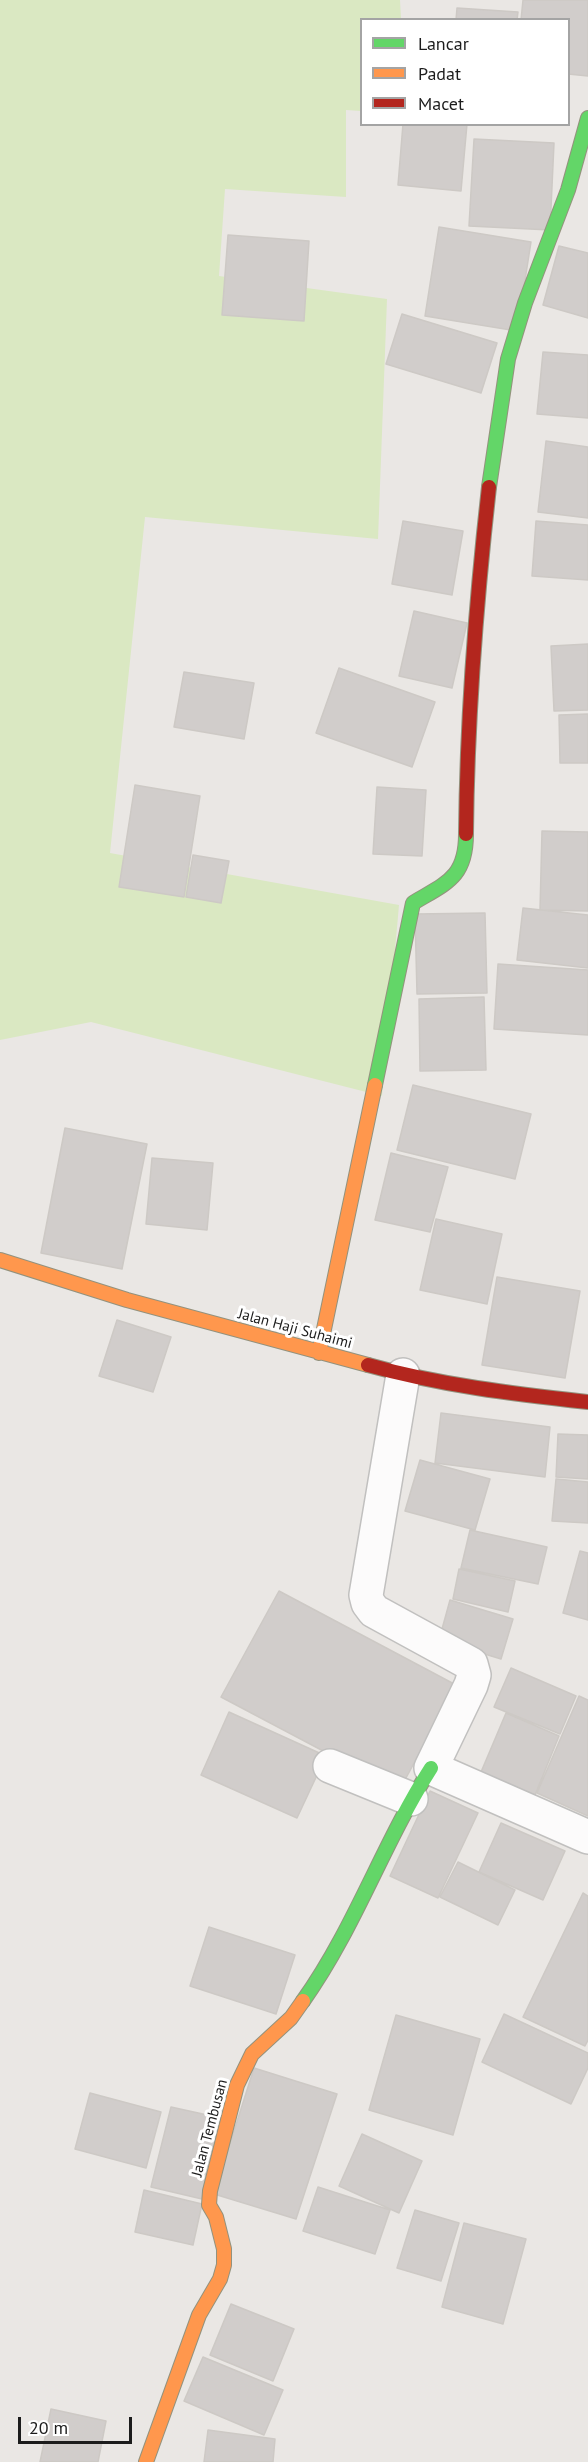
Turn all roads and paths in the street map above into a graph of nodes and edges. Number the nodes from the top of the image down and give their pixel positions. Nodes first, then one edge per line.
1 (588, 118) edge
2 (0, 1260) edge
3 (319, 1353) junction
4 (403, 1375) junction
5 (588, 1402) edge
6 (330, 1766) dead end
7 (431, 1768) junction
8 (411, 1800) junction
9 (588, 1838) edge
10 (146, 2462) edge

1 - 3 street
2 - 3 street, Jalan Haji Suhaimi
3 - 4 street, Jalan Haji Suhaimi
4 - 5 street, Jalan Haji Suhaimi
4 - 7 street
6 - 8 street
7 - 8 street, Jalan Tembusan
7 - 9 street
8 - 10 street, Jalan Tembusan

